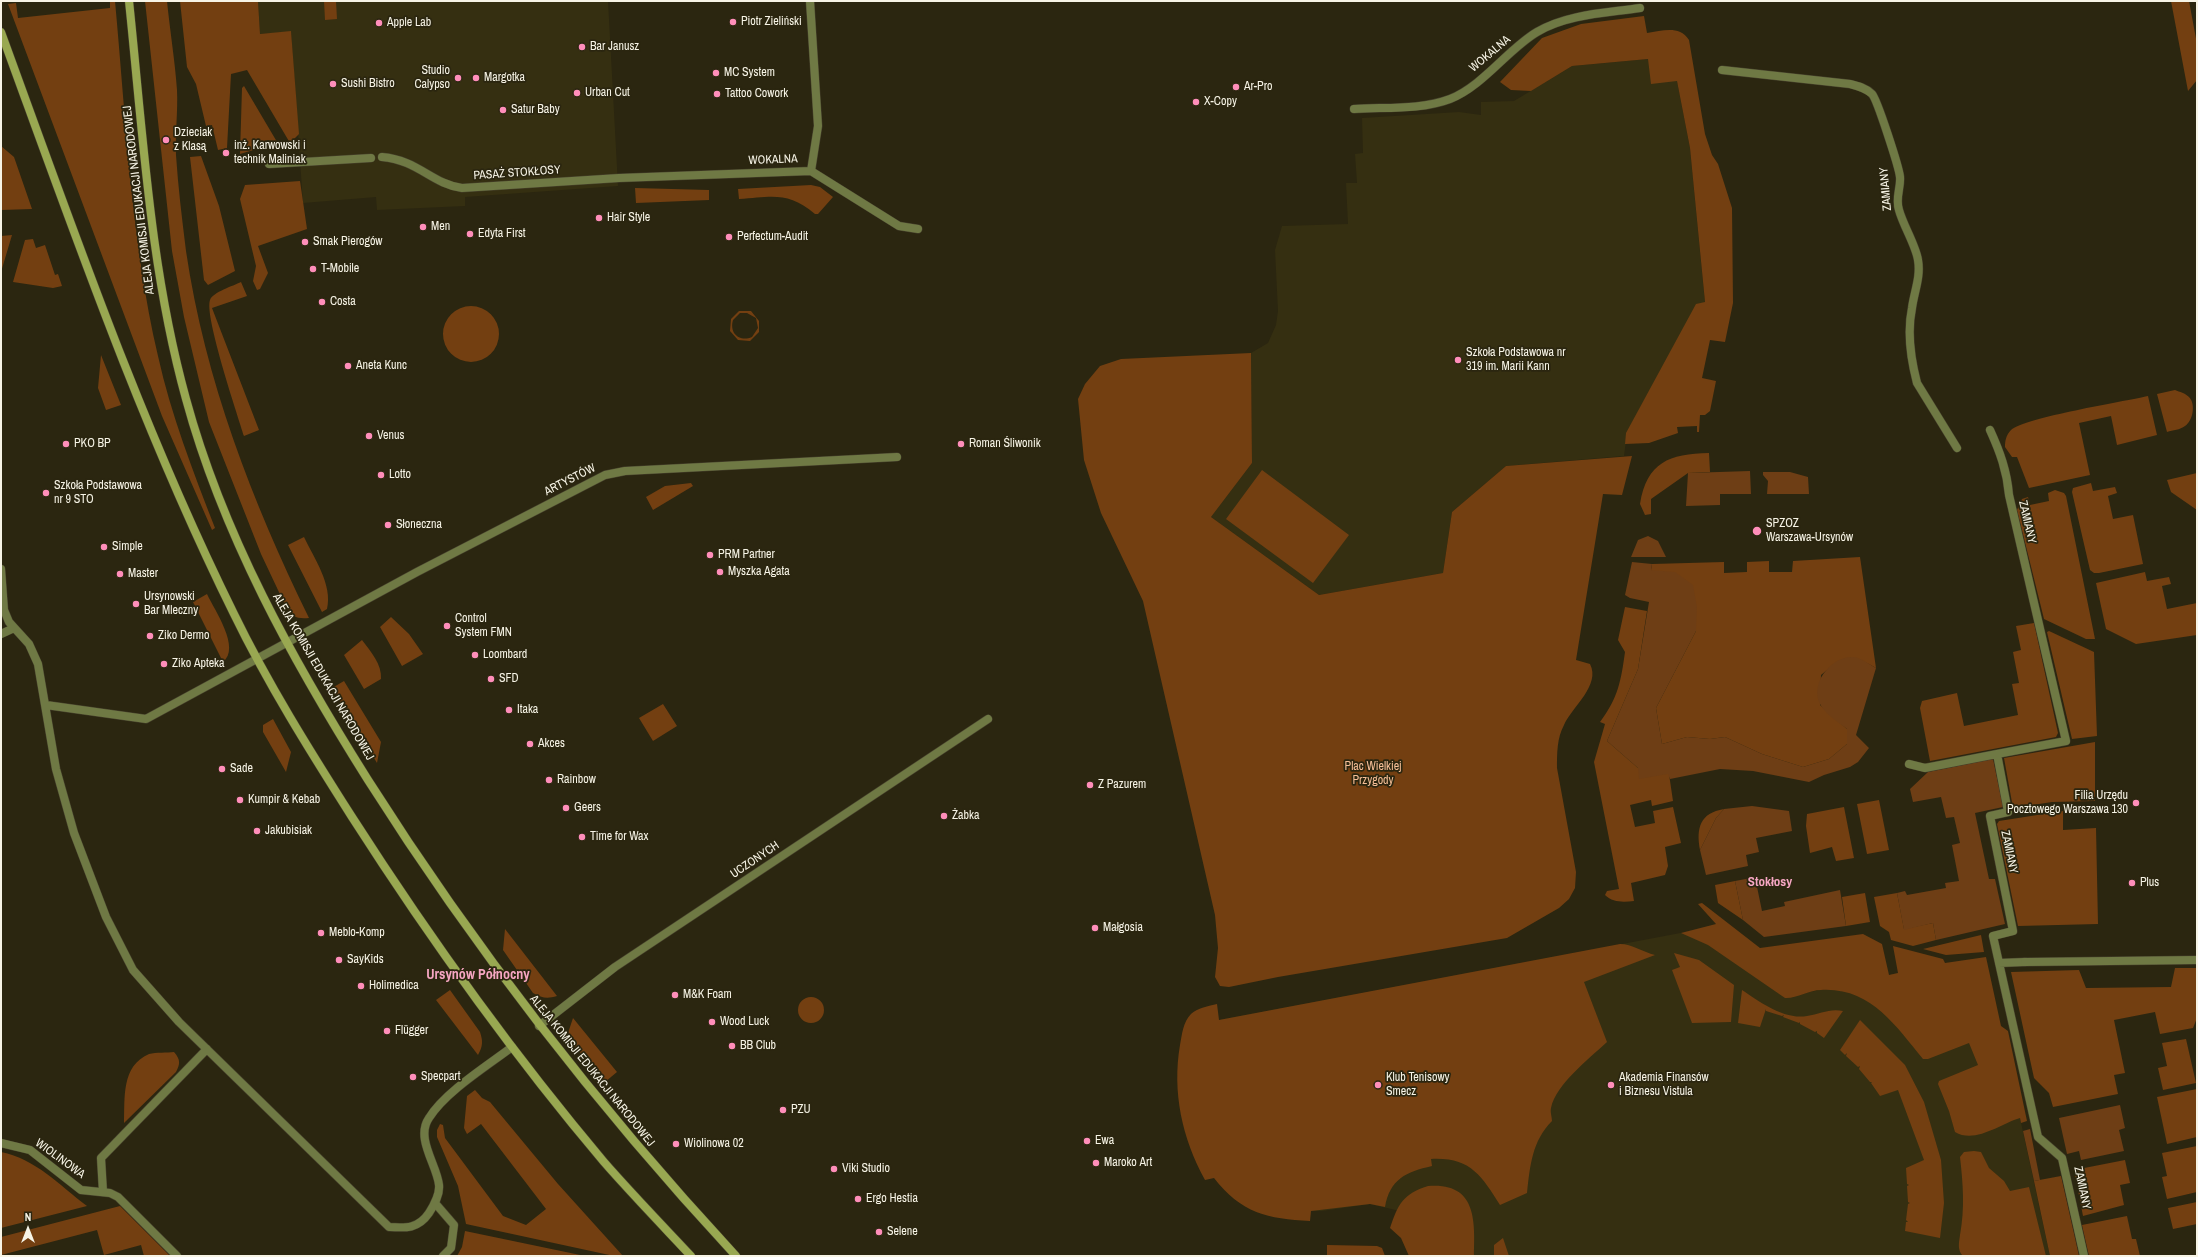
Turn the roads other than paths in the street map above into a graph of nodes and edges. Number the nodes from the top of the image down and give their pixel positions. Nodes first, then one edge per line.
1 (129, 1) edge
2 (810, 1) edge
3 (1640, 8) dead end
4 (1, 32) edge
5 (1722, 70) dead end
6 (1354, 109) dead end
7 (382, 157) dead end
8 (372, 158) dead end
9 (269, 164) dead end
10 (811, 171) junction
11 (661, 177) joint
12 (918, 229) dead end
13 (1990, 430) dead end
14 (1957, 448) dead end
15 (897, 457) dead end
16 (1, 569) edge
17 (14, 628) junction
18 (1, 634) edge
19 (287, 642) junction
20 (257, 658) junction
21 (46, 705) junction
22 (988, 719) dead end
23 (1997, 754) junction
24 (1909, 764) dead end
25 (2197, 960) edge
26 (1999, 963) junction
27 (539, 1026) junction
28 (512, 1047) junction
29 (207, 1049) junction
30 (1, 1143) edge
31 (103, 1192) junction
32 (435, 1203) junction
33 (177, 1256) edge
34 (443, 1256) edge
35 (691, 1256) edge
36 (736, 1256) edge
37 (2084, 1256) edge

1 - 19 main road, ALEJA KOMISJI EDUKACJI NARODOWEJ
2 - 10 street
3 - 6 street, WOKALNA
4 - 20 main road
5 - 14 street, ZAMIANY
7 - 11 street, PASAŻ STOKŁOSY
8 - 9 street
10 - 11 street, WOKALNA
10 - 12 street, WOKALNA
13 - 23 street, ZAMIANY
15 - 19 street, ARTYSTÓW
16 - 17 street
17 - 18 street
17 - 21 street
19 - 20 street, ARTYSTÓW
19 - 27 main road, ALEJA KOMISJI EDUKACJI NARODOWEJ
20 - 21 street, ARTYSTÓW
20 - 28 main road
21 - 29 street
22 - 27 street, UCZONYCH
23 - 24 street
23 - 26 street, ZAMIANY
25 - 26 street
26 - 37 street, ZAMIANY
27 - 36 main road, ALEJA KOMISJI EDUKACJI NARODOWEJ
28 - 32 street
28 - 35 main road
29 - 31 street
29 - 32 street
30 - 31 street, WIOLINOWA
31 - 33 street, WIOLINOWA
32 - 34 street

